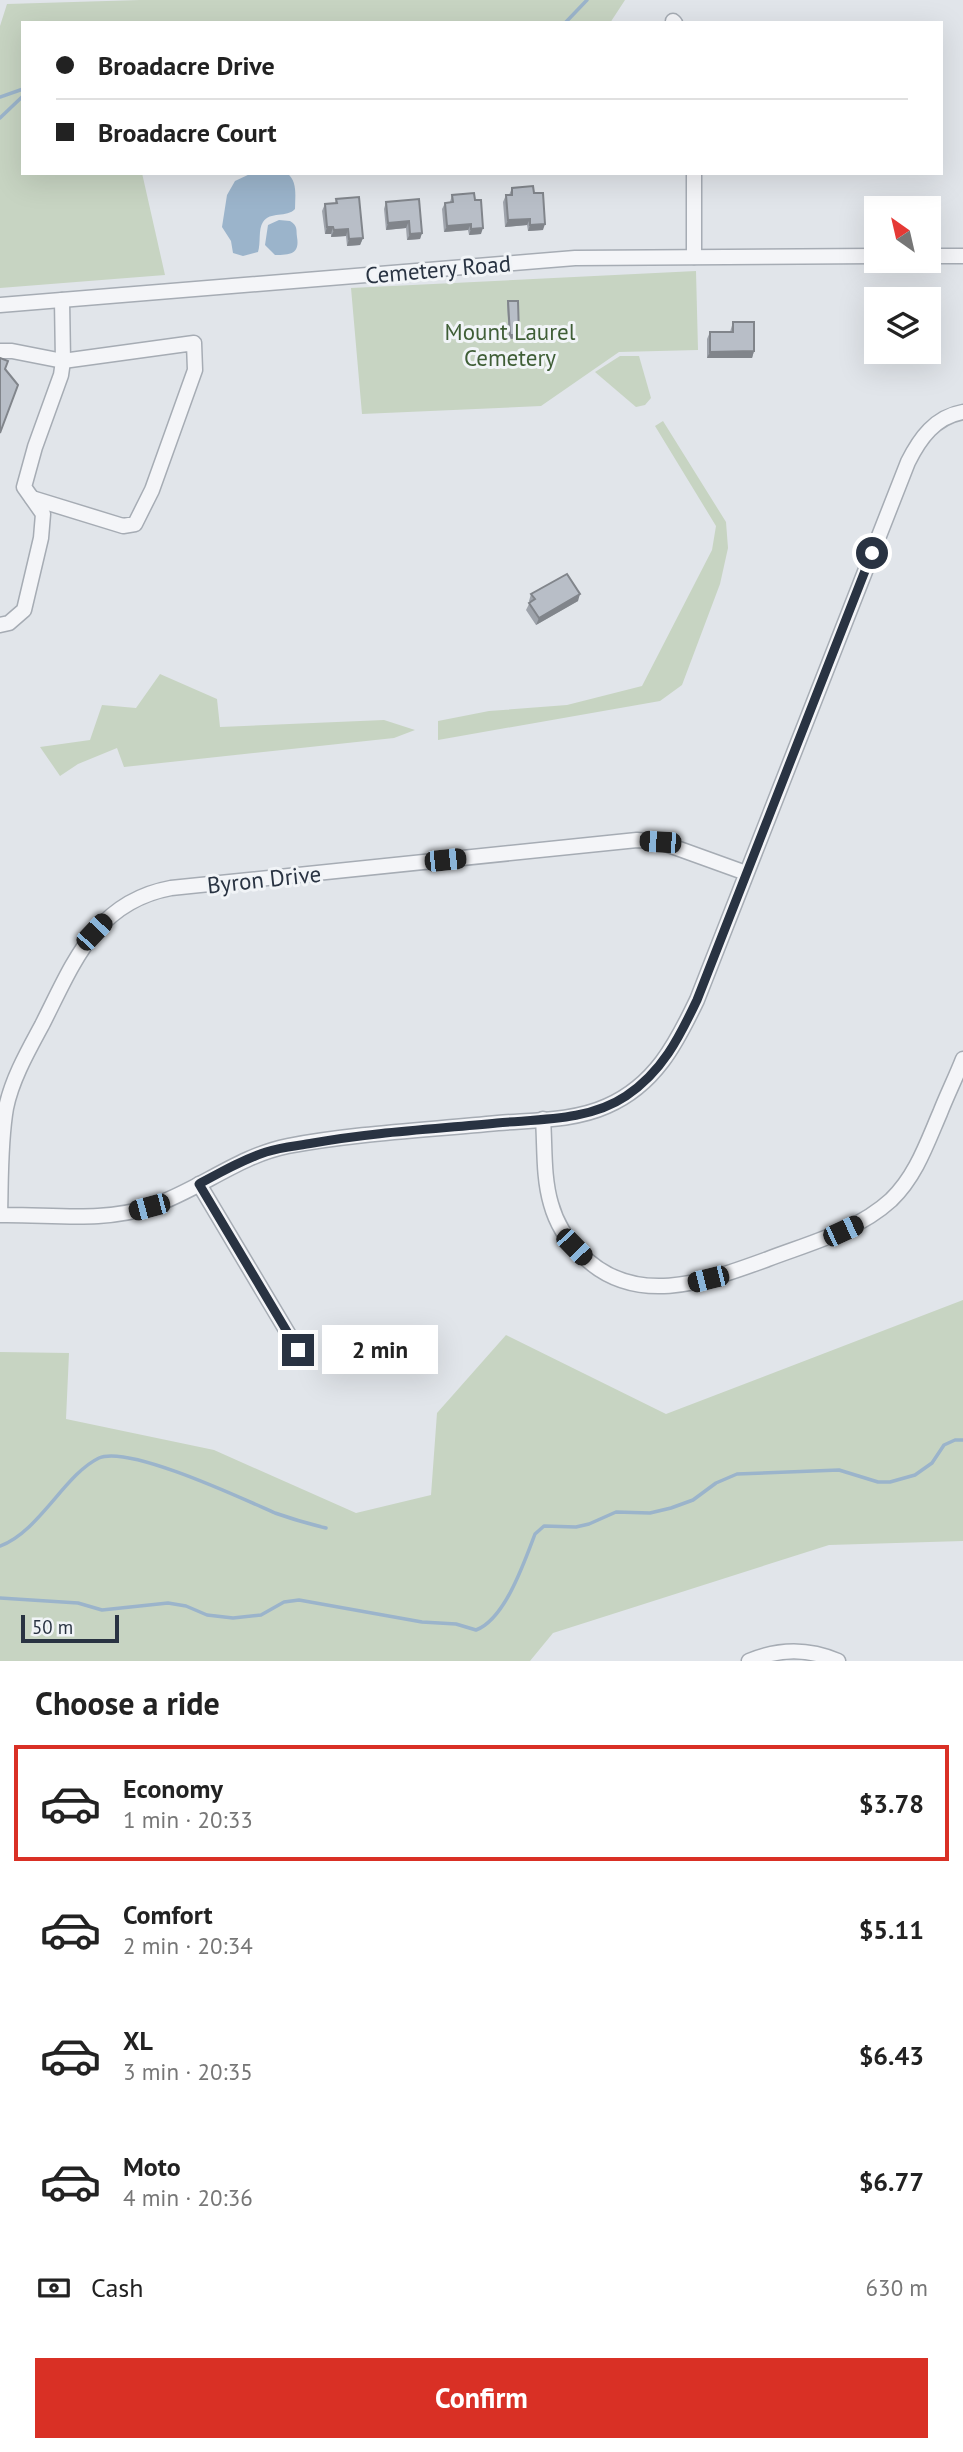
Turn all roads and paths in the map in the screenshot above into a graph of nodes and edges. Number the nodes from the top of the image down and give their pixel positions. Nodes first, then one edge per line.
1 (694, 175) edge
2 (942, 256) edge
3 (963, 256) edge
4 (694, 257) junction
5 (864, 257) edge
6 (62, 300) junction
7 (0, 305) edge
8 (0, 351) edge
9 (63, 361) junction
10 (963, 412) edge
11 (32, 498) junction
12 (0, 625) edge
13 (746, 873) junction
14 (963, 1059) edge
15 (543, 1119) junction
16 (199, 1184) junction
17 (0, 1215) edge
18 (298, 1350) dead end
19 (749, 1661) edge
20 (838, 1661) edge

1 - 4 street
2 - 3 street
4 - 5 street, Cemetery Road
4 - 6 street, Cemetery Road
6 - 7 street, Cemetery Road
6 - 9 street
8 - 9 street
9 - 11 street
9 - 11 street
10 - 13 street
11 - 12 street
13 - 15 street
13 - 17 street, Byron Drive
14 - 15 street
15 - 16 street
16 - 17 street
16 - 18 street
19 - 20 street

